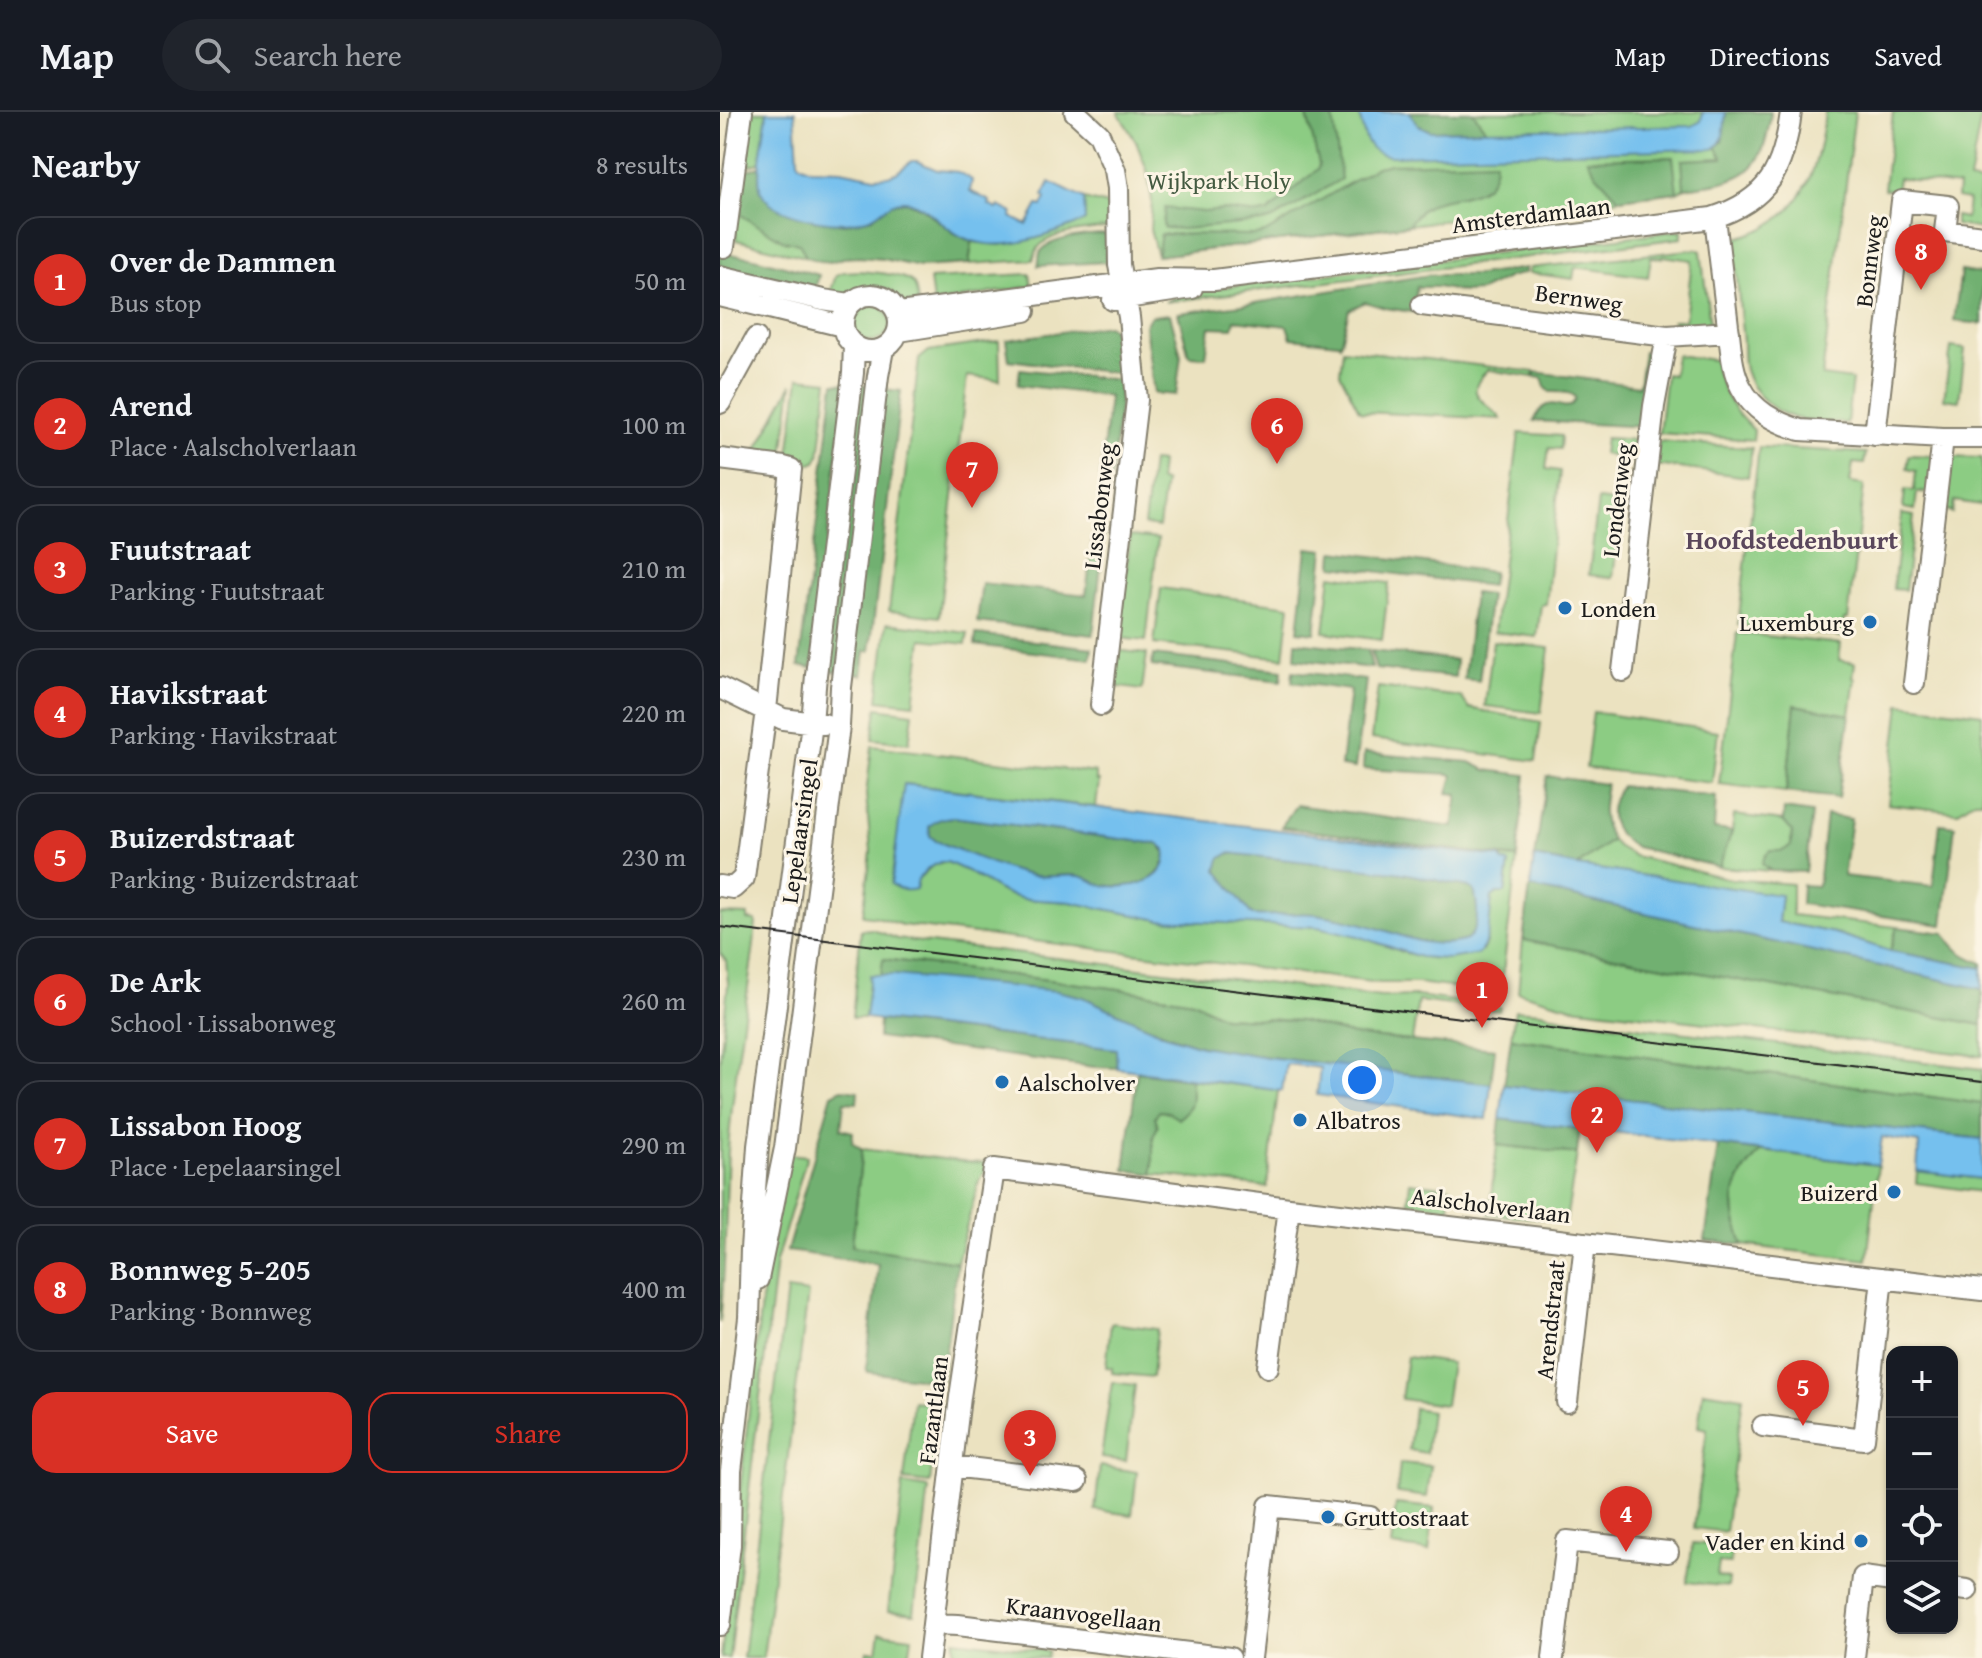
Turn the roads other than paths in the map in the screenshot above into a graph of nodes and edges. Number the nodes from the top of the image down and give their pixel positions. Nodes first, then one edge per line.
1 (742, 112) edge
2 (1075, 112) edge
3 (1791, 112) edge
4 (1712, 218) junction
5 (1982, 236) edge
6 (724, 247) dead end
7 (720, 276) edge
8 (1124, 290) junction
9 (720, 296) edge
10 (850, 304) junction
11 (1422, 305) dead end
12 (899, 322) junction
13 (843, 326) junction
14 (1729, 332) junction
15 (1667, 336) junction
16 (756, 338) dead end
17 (854, 345) junction
18 (883, 349) junction
19 (720, 403) edge
20 (1875, 435) junction
21 (1943, 438) junction
22 (1982, 438) edge
23 (720, 459) edge
24 (1623, 671) dead end
25 (1914, 683) dead end
26 (720, 688) edge
27 (1101, 705) dead end
28 (766, 710) junction
29 (812, 723) junction
30 (839, 726) junction
31 (720, 886) edge
32 (994, 1169) joint
33 (1289, 1208) junction
34 (1585, 1243) junction
35 (1882, 1278) junction
36 (1982, 1290) edge
37 (749, 1318) junction
38 (1268, 1367) dead end
39 (1567, 1402) dead end
40 (1763, 1426) dead end
41 (952, 1466) junction
42 (731, 1471) junction
43 (1077, 1481) dead end
44 (1370, 1517) dead end
45 (720, 1519) edge
46 (1668, 1552) dead end
47 (1886, 1580) edge
48 (933, 1624) junction
49 (720, 1625) edge
50 (929, 1658) edge
51 (1230, 1658) edge
52 (1251, 1658) edge
53 (1553, 1658) edge
54 (1854, 1658) edge

1 - 6 street
2 - 8 street, Lissabonweg
3 - 4 street, Amsterdamlaan
4 - 8 street, Amsterdamlaan
4 - 14 street
5 - 20 street, Bonnweg
7 - 10 street
8 - 12 street, Amsterdamlaan
8 - 27 street, Lissabonweg
9 - 13 street
10 - 12 street
10 - 13 street
11 - 15 street, Bernweg
12 - 18 street
13 - 17 street
14 - 15 street, Bernweg
14 - 20 street
15 - 24 street, Londenweg
16 - 19 street
17 - 18 street
17 - 29 street, Lepelaarsingel
18 - 30 street, Lepelaarsingel
20 - 21 street
21 - 22 street
21 - 25 street
23 - 28 street
26 - 28 street
28 - 29 street
28 - 31 street
29 - 30 street
29 - 37 street, Lepelaarsingel
30 - 37 street, Lepelaarsingel
32 - 33 street, Aalscholverlaan
32 - 41 street, Fazantlaan
33 - 34 street, Aalscholverlaan
33 - 38 street
34 - 35 street, Aalscholverlaan
34 - 39 street, Arendstraat
35 - 36 street, Aalscholverlaan
35 - 40 street
37 - 42 street, Lepelaarsingel
41 - 43 street
41 - 48 street, Fazantlaan
42 - 45 street, Lepelaarsingel
42 - 49 street, Lepelaarsingel
44 - 52 street
46 - 53 street
47 - 54 street
48 - 50 street, Fazantlaan
48 - 51 street, Kraanvogellaan

